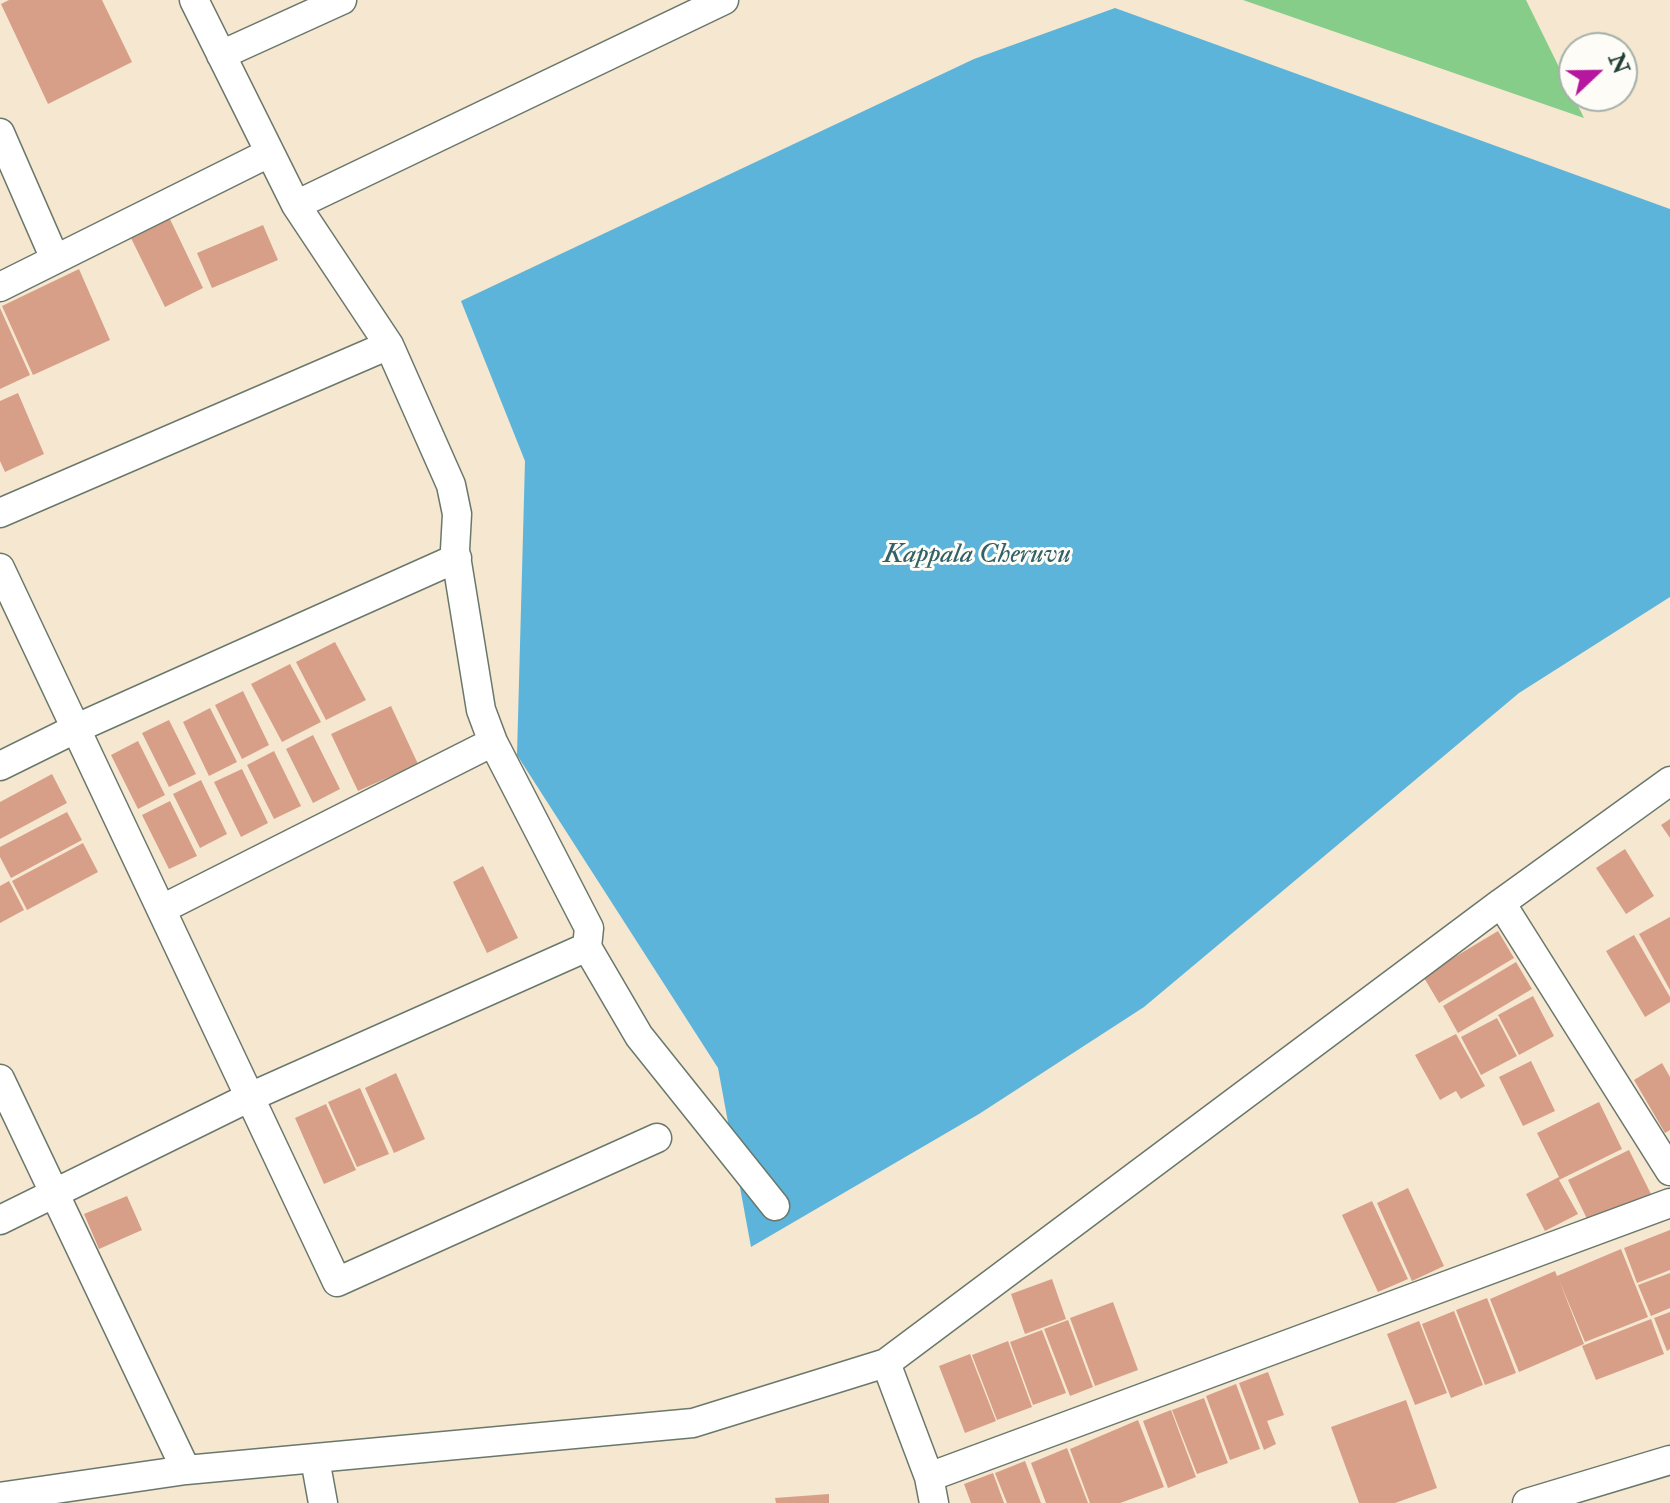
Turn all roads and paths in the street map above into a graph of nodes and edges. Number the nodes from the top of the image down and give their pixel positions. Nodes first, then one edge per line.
1 (194, 0) edge
2 (342, 0) edge
3 (724, 0) edge
4 (221, 55) junction
5 (0, 133) edge
6 (269, 153) junction
7 (296, 205) junction
8 (55, 259) junction
9 (0, 287) edge
10 (389, 345) junction
11 (0, 513) edge
12 (457, 558) junction
13 (0, 568) edge
14 (77, 728) junction
15 (493, 742) junction
16 (0, 766) edge
17 (1670, 781) edge
18 (1501, 903) junction
19 (162, 909) junction
20 (587, 947) junction
21 (0, 1079) edge
22 (250, 1097) junction
23 (657, 1138) dead end
24 (1670, 1171) edge
25 (54, 1194) junction
26 (1670, 1203) edge
27 (775, 1206) dead end
28 (0, 1220) edge
29 (886, 1363) junction
30 (315, 1459) junction
31 (1670, 1460) edge
32 (186, 1470) junction
33 (931, 1490) edge
34 (0, 1497) edge
35 (323, 1503) edge
36 (1527, 1503) edge

1 - 4 street
2 - 4 street
3 - 7 street
4 - 6 street
5 - 8 street
6 - 7 street
6 - 8 street
7 - 10 street
8 - 9 street
10 - 11 street
10 - 12 street
12 - 14 street
12 - 15 street
13 - 14 street
14 - 16 street
14 - 19 street
15 - 19 street
15 - 20 street
17 - 18 street
18 - 24 street
18 - 29 street
19 - 22 street
20 - 22 street
20 - 27 street
21 - 25 street
22 - 23 street
22 - 25 street
25 - 28 street
25 - 32 street
26 - 33 street
29 - 30 street
29 - 33 street
30 - 32 street
30 - 35 street
31 - 36 street
32 - 34 street

